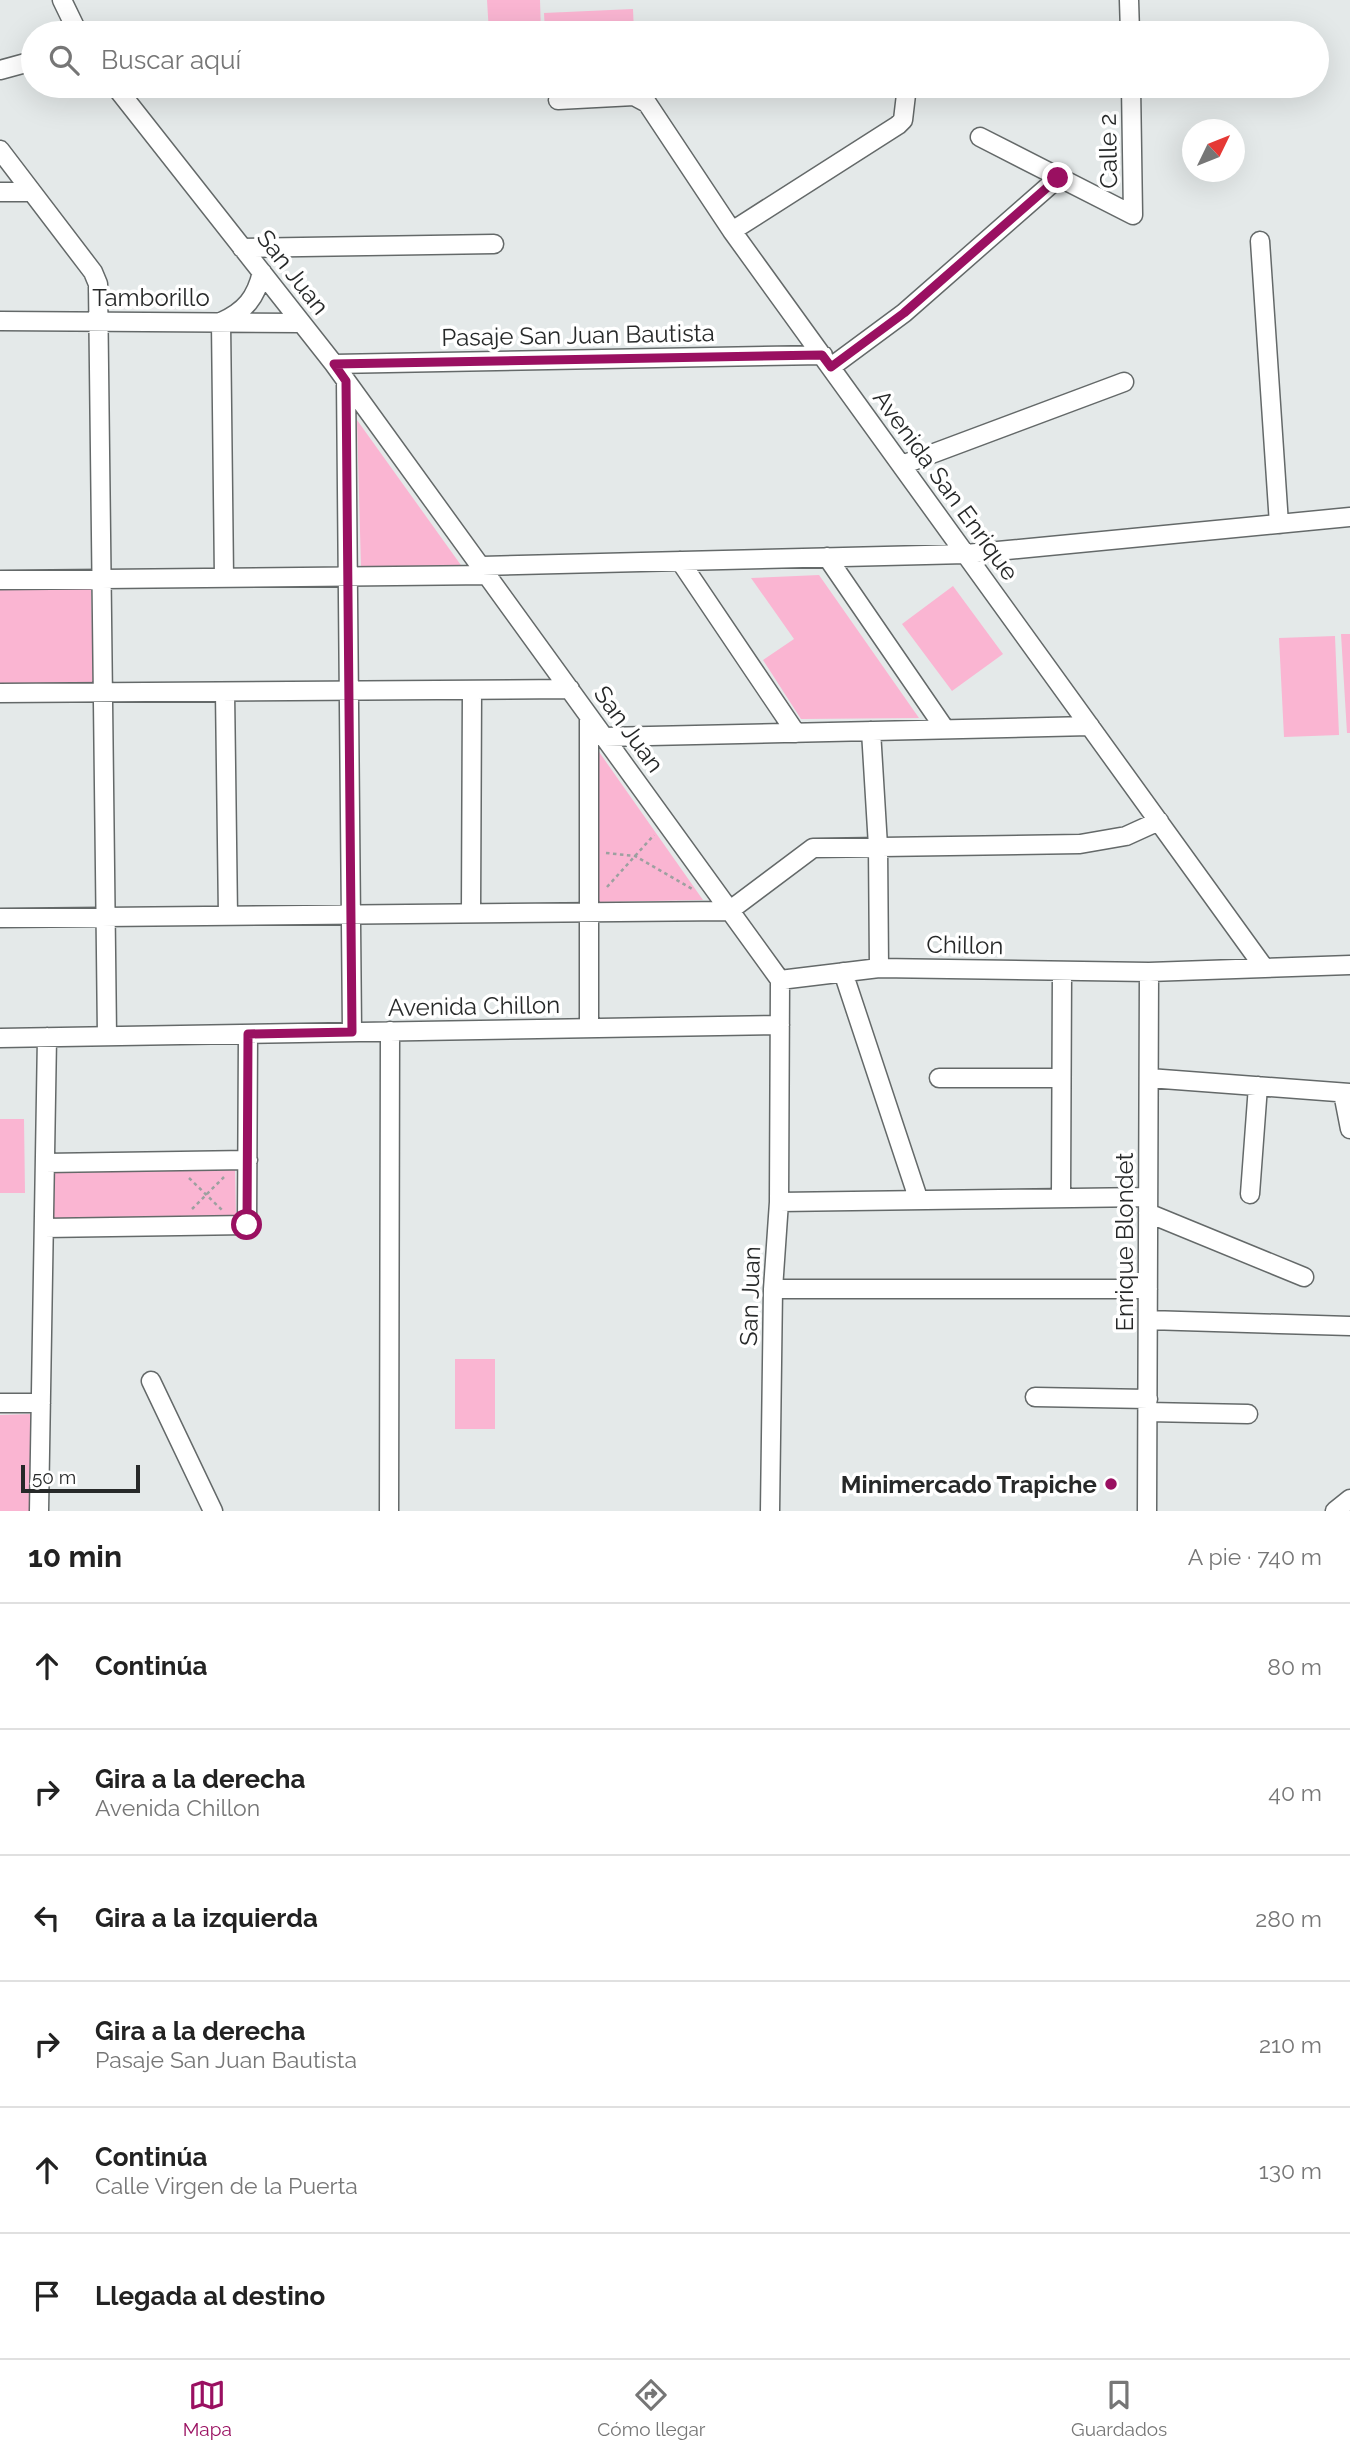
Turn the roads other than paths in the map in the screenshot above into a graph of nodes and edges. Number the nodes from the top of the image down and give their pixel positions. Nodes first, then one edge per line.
1 (62, 0) edge
2 (1129, 0) edge
3 (72, 21) edge
4 (1130, 21) edge
5 (21, 64) edge
6 (0, 70) edge
7 (124, 98) edge
8 (596, 98) edge
9 (638, 98) edge
10 (906, 98) edge
11 (1131, 98) edge
12 (558, 100) dead end
13 (980, 137) dead end
14 (0, 150) edge
15 (1058, 178) junction
16 (0, 192) edge
17 (30, 192) junction
18 (732, 231) junction
19 (1261, 241) dead end
20 (494, 244) dead end
21 (242, 248) junction
22 (262, 272) junction
23 (0, 321) edge
24 (100, 322) junction
25 (221, 322) junction
26 (301, 323) junction
27 (827, 361) junction
28 (334, 364) junction
29 (346, 381) junction
30 (1125, 382) dead end
31 (902, 465) junction
32 (1350, 517) edge
33 (1279, 524) junction
34 (966, 554) junction
35 (827, 557) junction
36 (680, 561) junction
37 (486, 571) junction
38 (348, 576) junction
39 (224, 578) junction
40 (102, 579) junction
41 (0, 580) edge
42 (472, 690) junction
43 (570, 690) junction
44 (349, 691) junction
45 (225, 692) junction
46 (104, 693) junction
47 (0, 694) edge
48 (589, 716) junction
49 (1090, 726) junction
50 (945, 729) junction
51 (870, 731) junction
52 (796, 733) junction
53 (604, 737) junction
54 (1159, 821) junction
55 (878, 846) junction
56 (729, 911) junction
57 (588, 912) junction
58 (471, 913) junction
59 (351, 915) junction
60 (228, 916) junction
61 (106, 917) junction
62 (0, 918) edge
63 (1350, 965) edge
64 (1263, 966) junction
65 (879, 968) junction
66 (843, 972) junction
67 (1062, 972) junction
68 (1149, 972) junction
69 (780, 980) junction
70 (780, 1025) junction
71 (589, 1028) junction
72 (390, 1031) junction
73 (352, 1032) junction
74 (248, 1034) junction
75 (107, 1036) junction
76 (47, 1037) junction
77 (0, 1038) edge
78 (939, 1078) dead end
79 (1061, 1078) junction
80 (1149, 1078) junction
81 (1258, 1086) junction
82 (1347, 1093) edge
83 (1350, 1129) edge
84 (244, 1160) junction
85 (45, 1163) junction
86 (1250, 1194) dead end
87 (918, 1198) junction
88 (1061, 1198) junction
89 (779, 1202) junction
90 (1148, 1205) junction
91 (44, 1228) junction
92 (1304, 1277) dead end
93 (773, 1289) junction
94 (1148, 1289) junction
95 (1148, 1320) junction
96 (1350, 1326) edge
97 (151, 1381) dead end
98 (1035, 1397) dead end
99 (0, 1403) edge
100 (41, 1403) junction
101 (1148, 1406) junction
102 (1248, 1414) dead end
103 (1350, 1499) edge
104 (39, 1511) edge
105 (213, 1511) edge
106 (389, 1511) edge
107 (769, 1511) edge
108 (1147, 1511) edge
109 (1335, 1511) edge

1 - 3 street
2 - 4 street
5 - 6 street
7 - 21 street, San Juan
8 - 12 street, Avenida San Enrique
9 - 18 street, Avenida San Enrique
10 - 18 street
11 - 15 street, Calle 2
13 - 15 street
14 - 17 street
15 - 27 street
16 - 17 street
17 - 24 street
18 - 27 street, Avenida San Enrique
19 - 33 street
20 - 21 street
21 - 22 street, San Juan
22 - 25 street
22 - 26 street, San Juan
23 - 24 street, Tamborillo
24 - 25 street, Tamborillo
24 - 40 street
25 - 26 street, Tamborillo
25 - 39 street
26 - 28 street, San Juan
27 - 28 street, Pasaje San Juan Bautista
27 - 31 street, Avenida San Enrique
28 - 29 street, San Juan
29 - 37 street, San Juan
29 - 38 street
30 - 31 street
31 - 34 street, Avenida San Enrique
32 - 33 street
33 - 34 street
34 - 35 street
34 - 49 street, Avenida San Enrique
35 - 36 street
35 - 50 street
36 - 37 street
36 - 52 street
37 - 38 street
37 - 43 street, San Juan
38 - 39 street
38 - 44 street
39 - 40 street
40 - 41 street
40 - 46 street
42 - 43 street
42 - 44 street
42 - 58 street
43 - 48 street, San Juan
44 - 45 street
44 - 59 street
45 - 46 street
45 - 60 street
46 - 47 street
46 - 61 street
48 - 53 street, San Juan
48 - 57 street
49 - 50 street
49 - 54 street, Avenida San Enrique
50 - 51 street
51 - 52 street
51 - 55 street
52 - 53 street
53 - 56 street, San Juan
54 - 55 street
54 - 64 street, Avenida San Enrique
55 - 56 street
55 - 65 street
56 - 57 street
56 - 69 street, San Juan
57 - 58 street
57 - 71 street
58 - 59 street
59 - 60 street
59 - 73 street
60 - 61 street
61 - 62 street
61 - 75 street
63 - 64 street, Chillon
64 - 68 street, Chillon
65 - 66 street, Chillon
65 - 67 street, Chillon
66 - 69 street, Chillon
66 - 87 street
67 - 68 street, Chillon
67 - 79 street
68 - 80 street, Enrique Blondet
69 - 70 street, San Juan
70 - 71 street, Avenida Chillon
70 - 89 street, San Juan
71 - 72 street, Avenida Chillon
72 - 73 street, Avenida Chillon
72 - 106 street
73 - 74 street, Avenida Chillon
74 - 75 street, Avenida Chillon
74 - 84 street
75 - 76 street, Avenida Chillon
76 - 77 street, Avenida Chillon
76 - 85 street
78 - 79 street
79 - 88 street
80 - 81 street
80 - 90 street, Enrique Blondet
81 - 82 street
81 - 86 street
82 - 83 street
84 - 85 street
84 - 91 street
85 - 91 street
87 - 88 street
87 - 89 street
88 - 90 street
89 - 93 street, San Juan
90 - 92 street
90 - 94 street, Enrique Blondet
91 - 100 street
93 - 94 street
93 - 107 street, San Juan
94 - 95 street, Enrique Blondet
95 - 96 street
95 - 101 street, Enrique Blondet
97 - 105 street
98 - 101 street
99 - 100 street
100 - 104 street
101 - 102 street
101 - 108 street, Enrique Blondet
103 - 109 street

